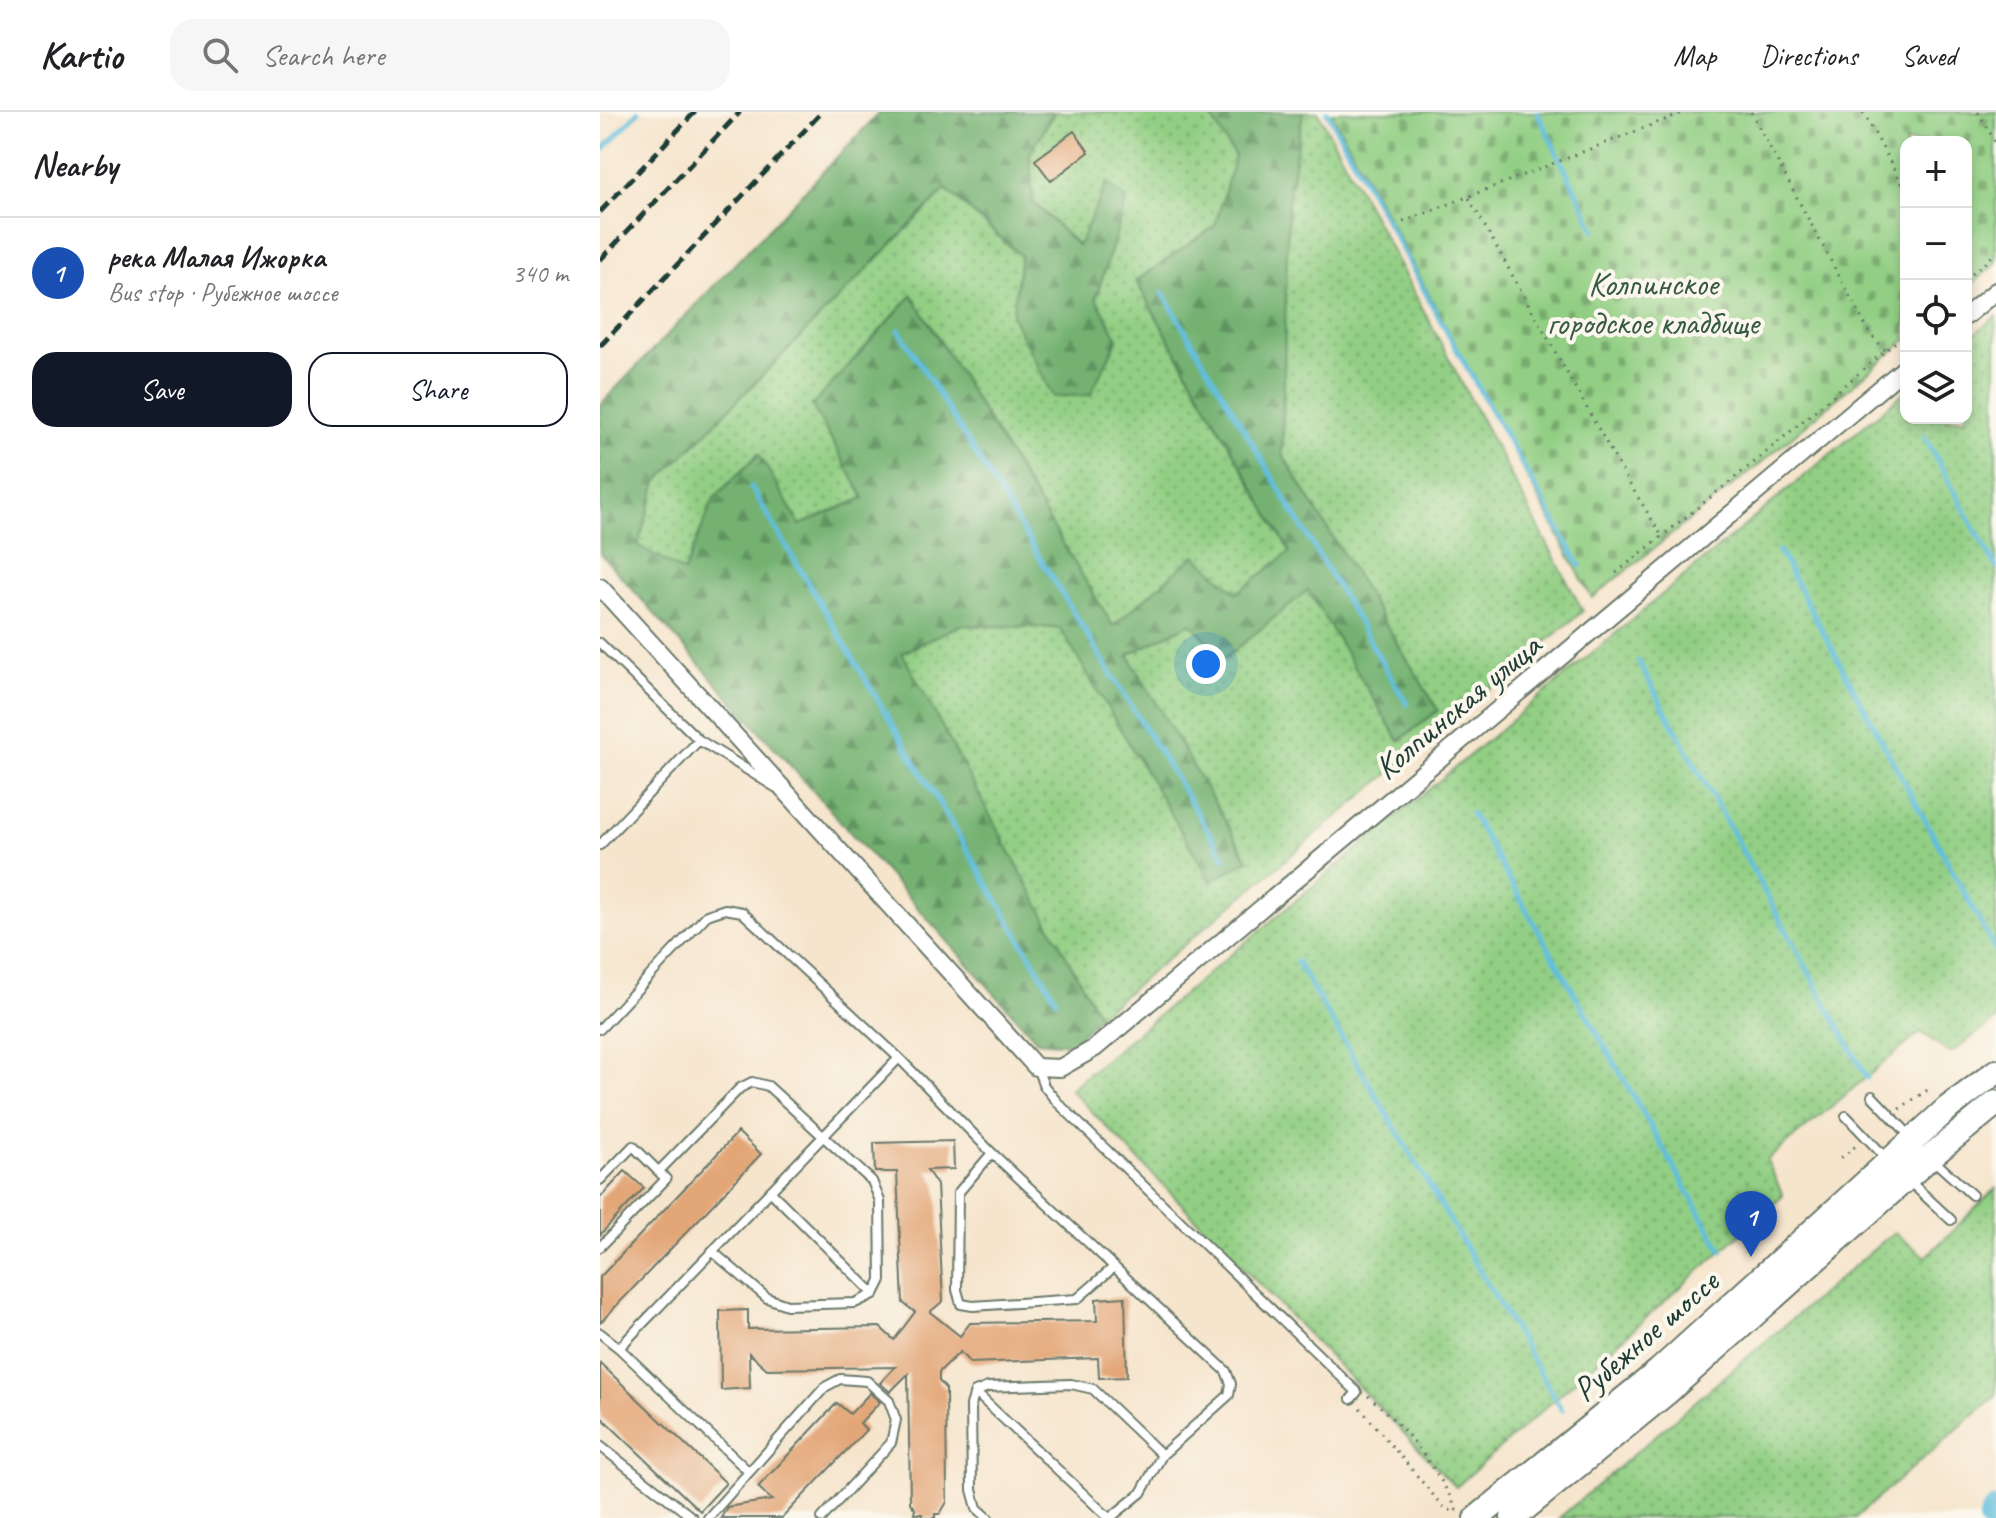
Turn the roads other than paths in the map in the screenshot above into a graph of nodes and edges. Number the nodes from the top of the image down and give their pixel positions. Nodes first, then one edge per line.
1 (1996, 291) edge
2 (1972, 311) edge
3 (1900, 372) edge
4 (600, 587) edge
5 (600, 643) edge
6 (699, 740) junction
7 (787, 795) junction
8 (600, 845) edge
9 (600, 1029) edge
10 (899, 1058) junction
11 (1036, 1067) junction
12 (1996, 1072) edge
13 (1872, 1096) dead end
14 (1996, 1103) edge
15 (1846, 1116) dead end
16 (824, 1136) junction
17 (1922, 1148) junction
18 (992, 1153) junction
19 (1898, 1170) junction
20 (659, 1171) junction
21 (600, 1180) edge
22 (770, 1191) junction
23 (1972, 1195) dead end
24 (1951, 1220) dead end
25 (600, 1247) edge
26 (712, 1251) junction
27 (1114, 1267) junction
28 (874, 1294) junction
29 (600, 1333) edge
30 (619, 1348) junction
31 (975, 1392) junction
32 (1353, 1396) road end
33 (600, 1446) edge
34 (1162, 1455) junction
35 (748, 1471) junction
36 (693, 1518) edge
37 (708, 1518) edge
38 (822, 1518) edge
39 (988, 1518) edge
40 (1110, 1518) edge
41 (1477, 1518) edge
42 (1513, 1518) edge

1 - 2 street
3 - 11 street, Колпинская улица
4 - 7 street
5 - 6 lane
6 - 7 lane
6 - 8 lane
7 - 11 street
9 - 10 lane
10 - 16 lane
10 - 18 lane
11 - 32 lane
12 - 17 main road, Рубежное шоссе
13 - 17 lane
14 - 17 main road, Рубежное шоссе
15 - 19 lane
16 - 20 lane
16 - 22 lane
16 - 28 lane
17 - 19 main road, Рубежное шоссе
17 - 23 lane
18 - 27 lane
18 - 27 lane
19 - 24 lane
19 - 41 main road, Рубежное шоссе
19 - 42 main road, Рубежное шоссе
20 - 21 lane
20 - 25 lane
22 - 26 lane
22 - 28 lane
26 - 28 lane
26 - 30 lane
27 - 34 lane
29 - 30 lane
30 - 35 lane
31 - 34 lane
31 - 39 lane
31 - 40 lane
33 - 36 lane
34 - 40 lane
35 - 37 lane
35 - 38 lane

